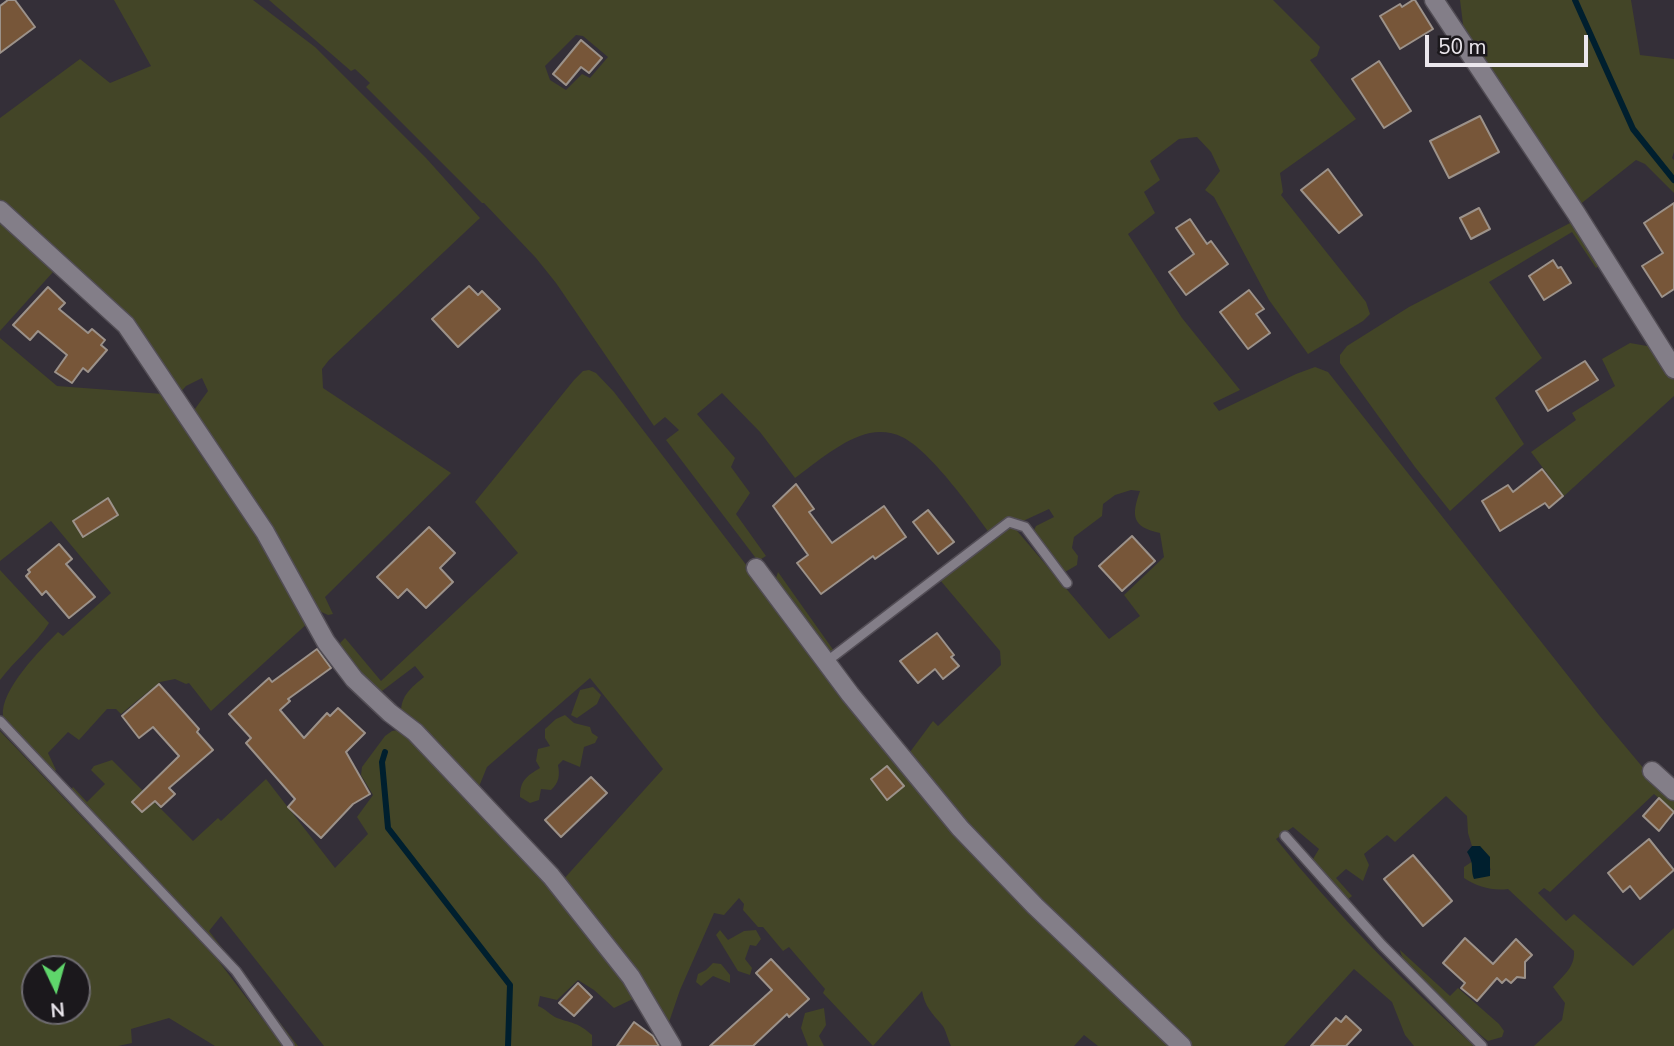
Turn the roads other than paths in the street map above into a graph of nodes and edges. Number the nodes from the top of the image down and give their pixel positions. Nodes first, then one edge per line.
1 (1434, 0) edge
2 (0, 210) edge
3 (1674, 369) edge
4 (756, 568) dead end
5 (1067, 583) dead end
6 (826, 662) junction
7 (0, 721) edge
8 (1652, 771) dead end
9 (1674, 791) edge
10 (1285, 836) dead end
11 (289, 1046) edge
12 (673, 1046) edge
13 (1182, 1046) edge
14 (1482, 1046) edge

1 - 3 street
2 - 12 street
4 - 6 street
5 - 6 lane
6 - 13 street
7 - 11 lane
8 - 9 street
10 - 14 lane

